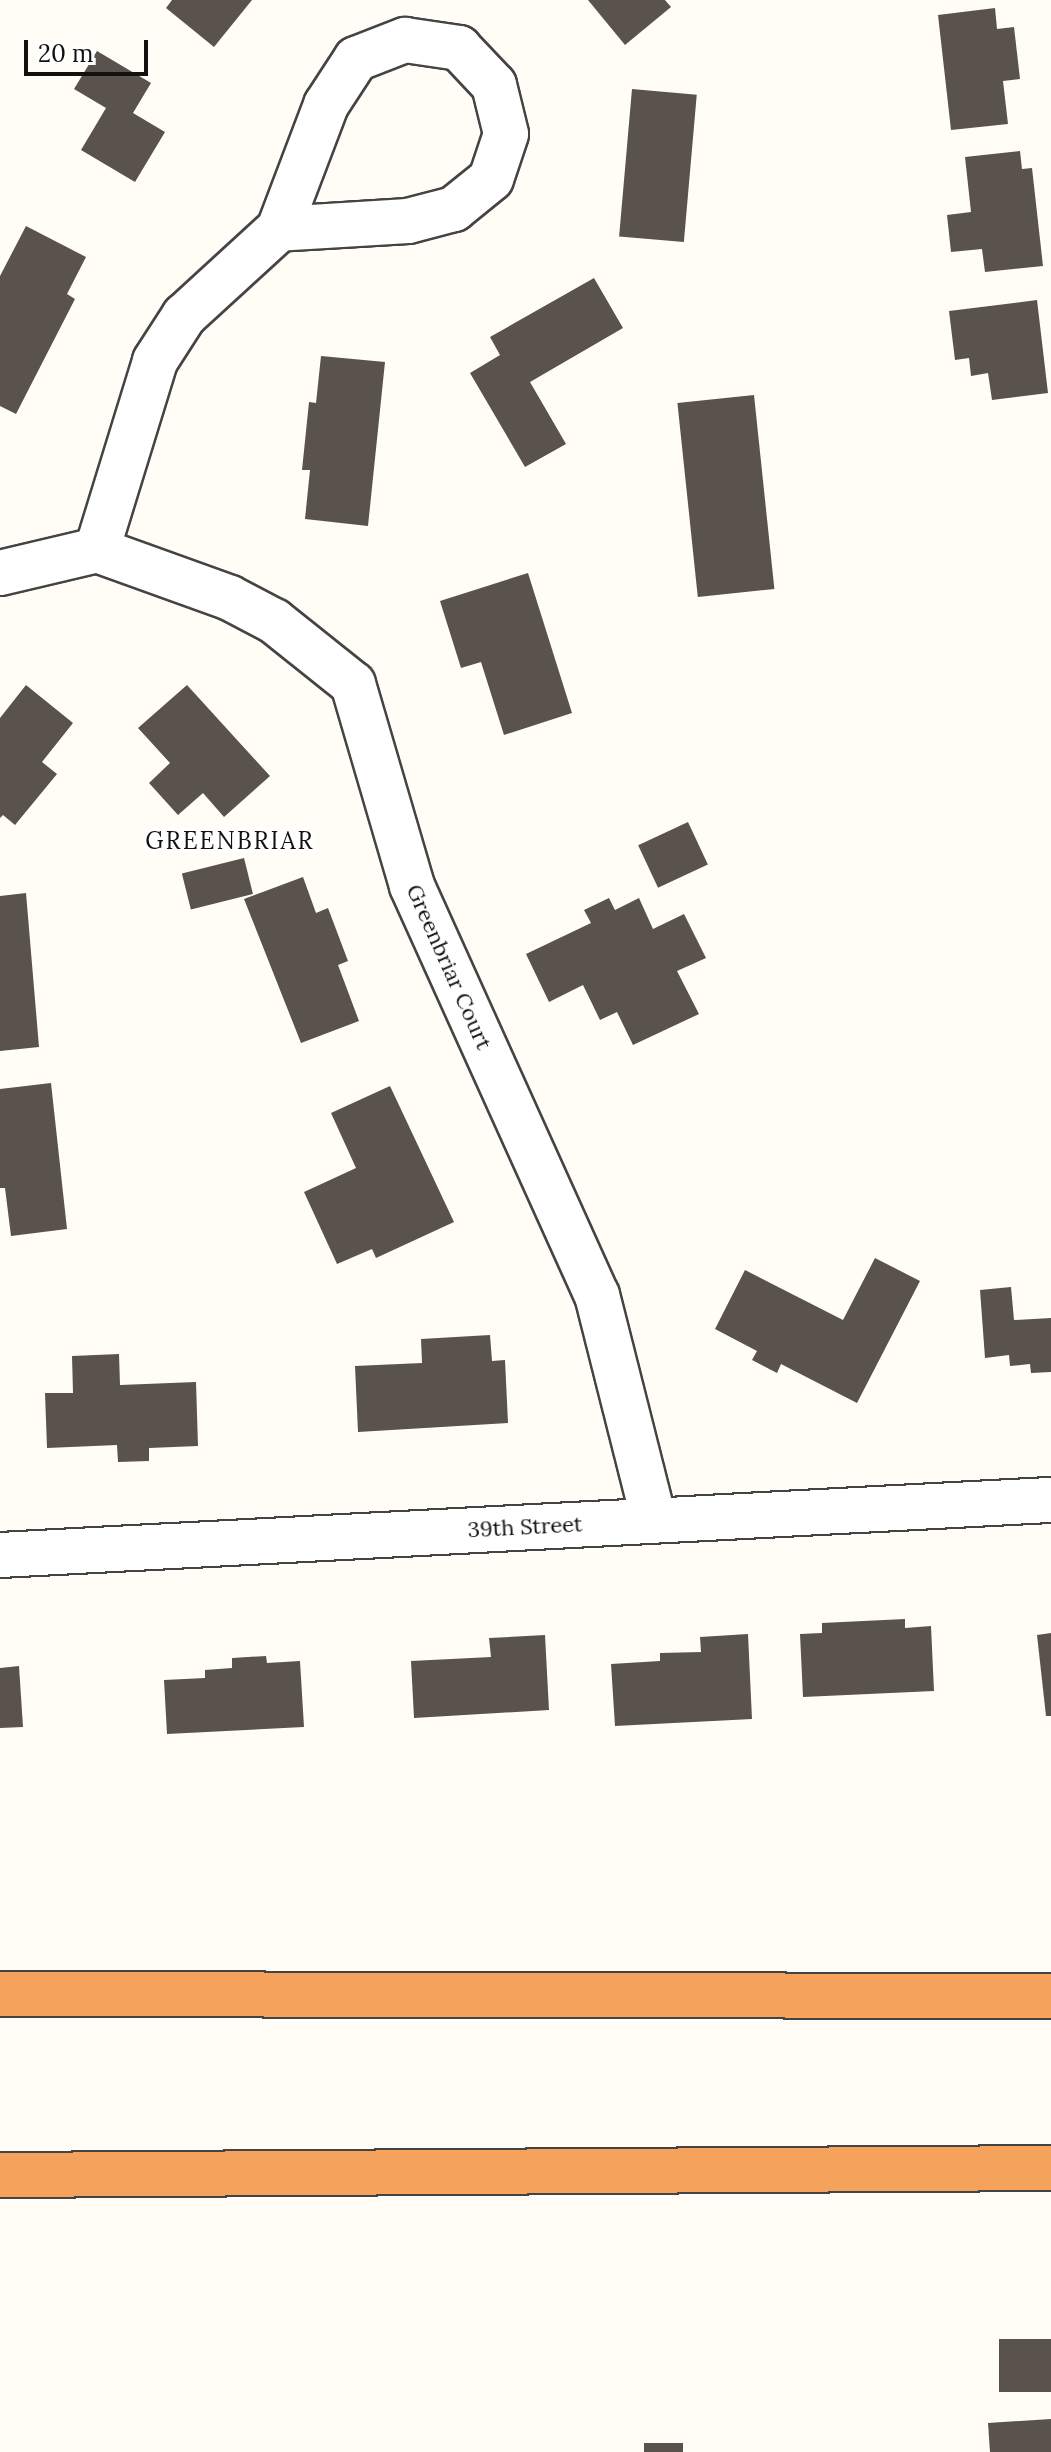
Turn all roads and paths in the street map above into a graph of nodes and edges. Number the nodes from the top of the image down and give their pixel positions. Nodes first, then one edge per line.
1 (279, 229) junction
2 (97, 550) junction
3 (0, 573) edge
4 (1051, 1500) edge
5 (654, 1520) junction
6 (0, 1555) edge
7 (0, 1994) edge
8 (1051, 1996) edge
9 (1051, 2168) edge
10 (0, 2175) edge

1 - 1 street
1 - 2 street
2 - 3 street
2 - 5 street, Greenbriar Court
4 - 5 street, 39th Street
5 - 6 street, 39th Street
7 - 8 highway
9 - 10 highway

